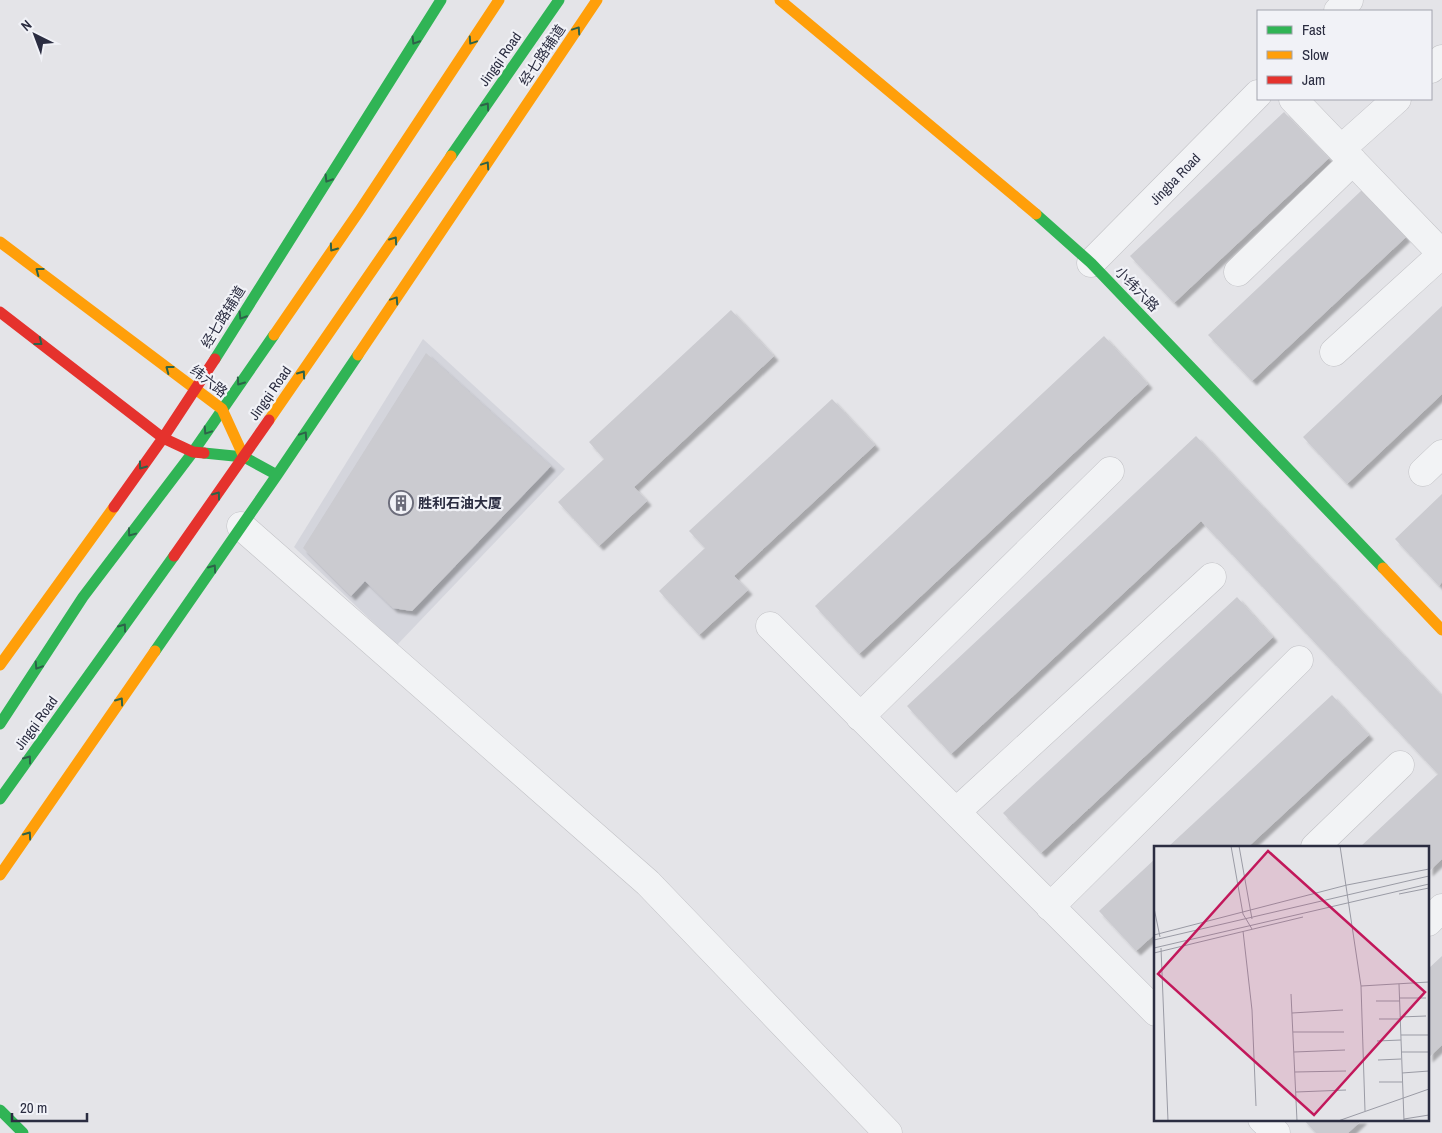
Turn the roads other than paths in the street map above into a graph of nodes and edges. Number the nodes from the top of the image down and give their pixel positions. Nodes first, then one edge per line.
1 (441, 0) edge
2 (499, 0) edge
3 (559, 0) edge
4 (597, 0) edge
5 (780, 0) edge
6 (1349, 0) edge
7 (1339, 10) edge
8 (1442, 59) edge
9 (1432, 68) edge
10 (1257, 95) edge
11 (1294, 100) edge
12 (1396, 100) edge
13 (1347, 155) junction
14 (0, 242) edge
15 (1439, 244) edge
16 (1091, 263) junction
17 (1238, 272) dead end
18 (0, 312) edge
19 (1334, 352) dead end
20 (196, 389) junction
21 (222, 409) junction
22 (162, 438) junction
23 (193, 452) junction
24 (244, 457) junction
25 (1110, 471) dead end
26 (277, 475) junction
27 (241, 526) junction
28 (1212, 577) dead end
29 (770, 626) dead end
30 (1442, 630) edge
31 (1299, 660) dead end
32 (0, 665) edge
33 (860, 717) junction
34 (0, 724) edge
35 (1400, 765) dead end
36 (0, 799) edge
37 (956, 812) junction
38 (1316, 846) edge
39 (0, 875) edge
40 (1050, 906) junction
41 (1442, 908) edge
42 (1430, 920) edge
43 (1154, 1006) edge
44 (0, 1110) edge
45 (1263, 1120) edge
46 (23, 1133) edge
47 (888, 1133) edge
48 (1276, 1133) edge

1 -> 20 street, 经七路辅道
2 -> 21 street, Jingqi Road
24 -> 3 street, Jingqi Road
26 -> 4 street, 经七路辅道
5 - 16 street, 小纬六路
6 - 7 street
8 - 9 street
10 - 16 street, Jingba Road
11 - 13 street
12 - 13 street
13 - 15 street
13 - 17 street
20 -> 14 street, 纬六路
15 - 19 street
16 - 30 street, 小纬六路
18 -> 22 street
20 - 21 street, 纬六路
20 - 22 street, 经七路辅道
21 -> 23 street, Jingqi Road
21 - 24 street, 纬六路
22 - 23 street
22 -> 32 street, 经七路辅道
23 - 24 street
23 -> 34 street, Jingqi Road
24 - 26 street
36 -> 24 street, Jingqi Road
25 - 33 street
26 - 27 street, 经七路辅道
39 -> 27 street, 经七路辅道
27 - 47 street
28 - 37 street
29 - 33 street
31 - 40 street
33 - 37 street
35 - 38 street
37 - 40 street
40 - 43 street
41 - 42 street
44 - 46 street
45 - 48 street

